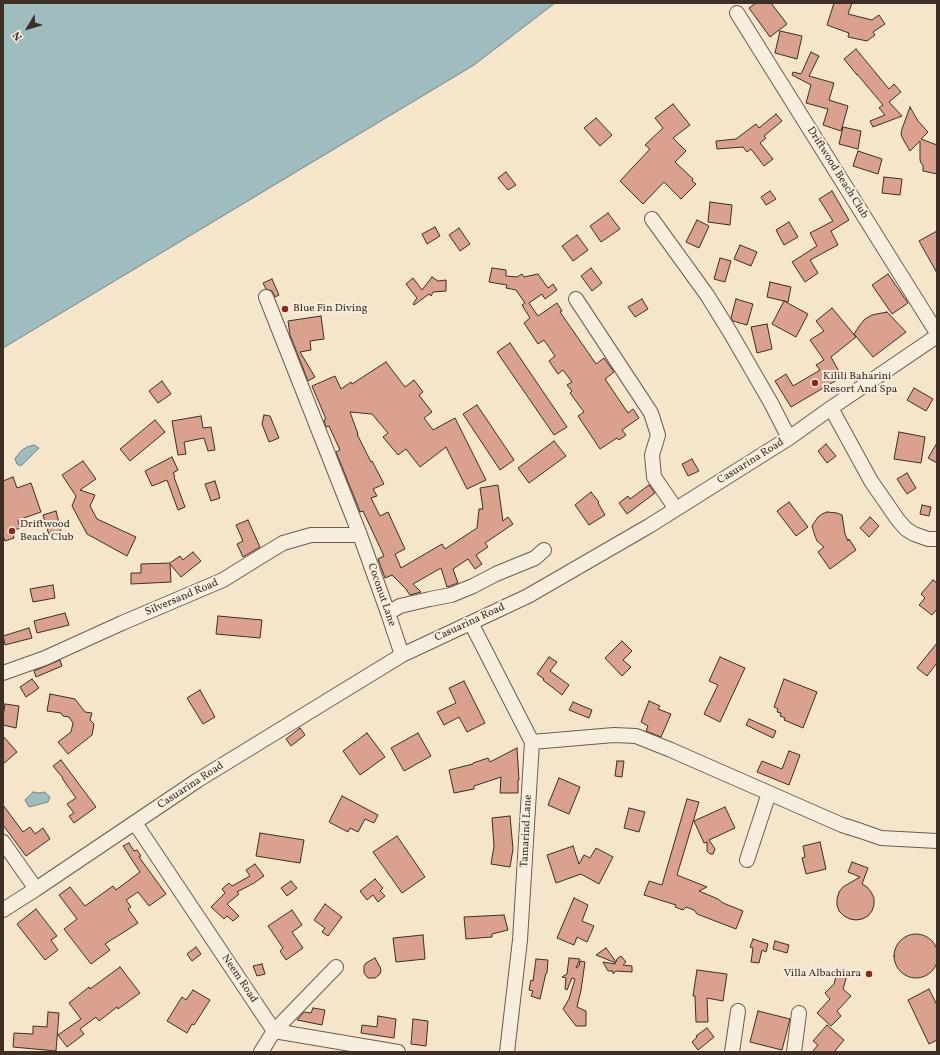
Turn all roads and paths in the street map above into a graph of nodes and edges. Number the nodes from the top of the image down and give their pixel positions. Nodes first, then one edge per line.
1 (737, 13) dead end
2 (652, 219) dead end
3 (266, 297) dead end
4 (576, 300) dead end
5 (937, 335) edge
6 (832, 408) junction
7 (789, 438) junction
8 (676, 509) junction
9 (360, 535) junction
10 (937, 539) edge
11 (544, 550) dead end
12 (388, 613) junction
13 (471, 623) junction
14 (402, 655) junction
15 (3, 673) edge
16 (532, 742) junction
17 (769, 793) junction
18 (135, 823) junction
19 (937, 841) edge
20 (3, 842) edge
21 (747, 860) dead end
22 (36, 889) junction
23 (3, 910) edge
24 (336, 967) dead end
25 (738, 1011) dead end
26 (799, 1013) dead end
27 (274, 1031) junction
28 (261, 1052) edge
29 (398, 1052) edge
30 (508, 1052) edge
31 (732, 1052) edge
32 (794, 1052) edge

1 - 5 street, Driftwood Beach Club
2 - 7 street
3 - 9 street, Coconut Lane
4 - 8 street
5 - 6 street, Casuarina Road
6 - 7 street, Casuarina Road
6 - 10 street
7 - 8 street, Casuarina Road
8 - 13 street, Casuarina Road
9 - 12 street, Coconut Lane
9 - 15 street, Silversand Road
11 - 12 street
12 - 14 street, Coconut Lane
13 - 14 street, Casuarina Road
13 - 16 street
14 - 18 street, Casuarina Road
16 - 17 street
16 - 30 street, Tamarind Lane
17 - 19 street
17 - 21 street
18 - 22 street, Casuarina Road
18 - 27 street, Neem Road
20 - 22 street
22 - 23 street, Casuarina Road
24 - 27 street
25 - 31 street
26 - 32 street
27 - 28 street
27 - 29 street

